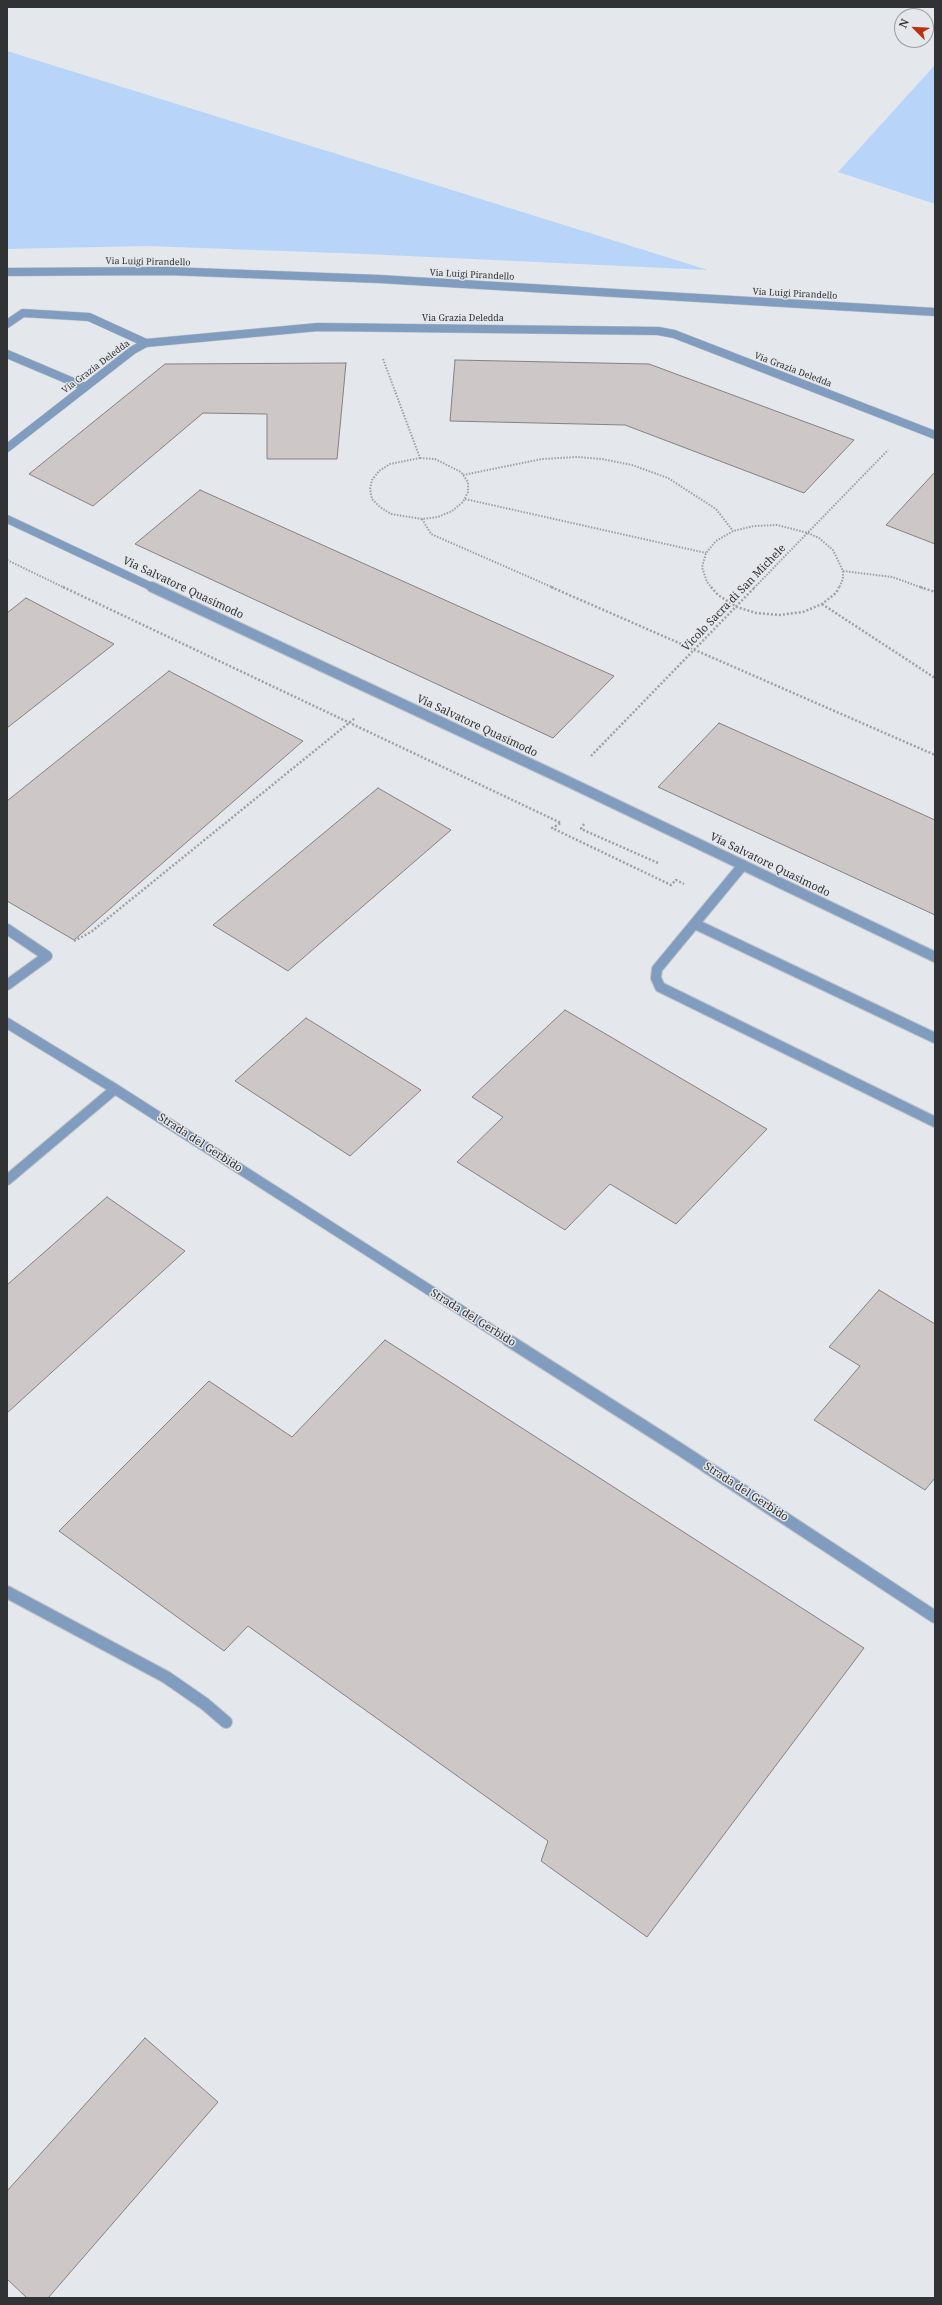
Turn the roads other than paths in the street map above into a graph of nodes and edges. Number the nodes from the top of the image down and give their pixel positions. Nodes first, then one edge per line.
1 (7, 272) edge
2 (935, 312) edge
3 (7, 324) edge
4 (146, 343) junction
5 (7, 354) edge
6 (85, 387) junction
7 (935, 435) edge
8 (7, 448) edge
9 (7, 519) edge
10 (743, 865) junction
11 (695, 924) junction
12 (7, 929) edge
13 (935, 957) edge
14 (7, 985) edge
15 (7, 1023) edge
16 (935, 1038) edge
17 (115, 1089) junction
18 (935, 1122) edge
19 (7, 1180) edge
20 (7, 1592) edge
21 (935, 1617) edge
22 (226, 1722) dead end

1 - 2 street, Via Luigi Pirandello
3 - 4 street
4 - 6 street, Via Grazia Deledda
4 - 7 street, Via Grazia Deledda
5 - 6 street
6 - 8 street, Via Grazia Deledda
9 - 10 street, Via Salvatore Quasimodo
10 - 11 street
10 - 13 street, Via Salvatore Quasimodo
11 - 16 street
11 - 18 street
12 - 14 street
15 - 17 street, Strada del Gerbido
17 - 19 street
17 - 21 street, Strada del Gerbido
20 - 22 street

